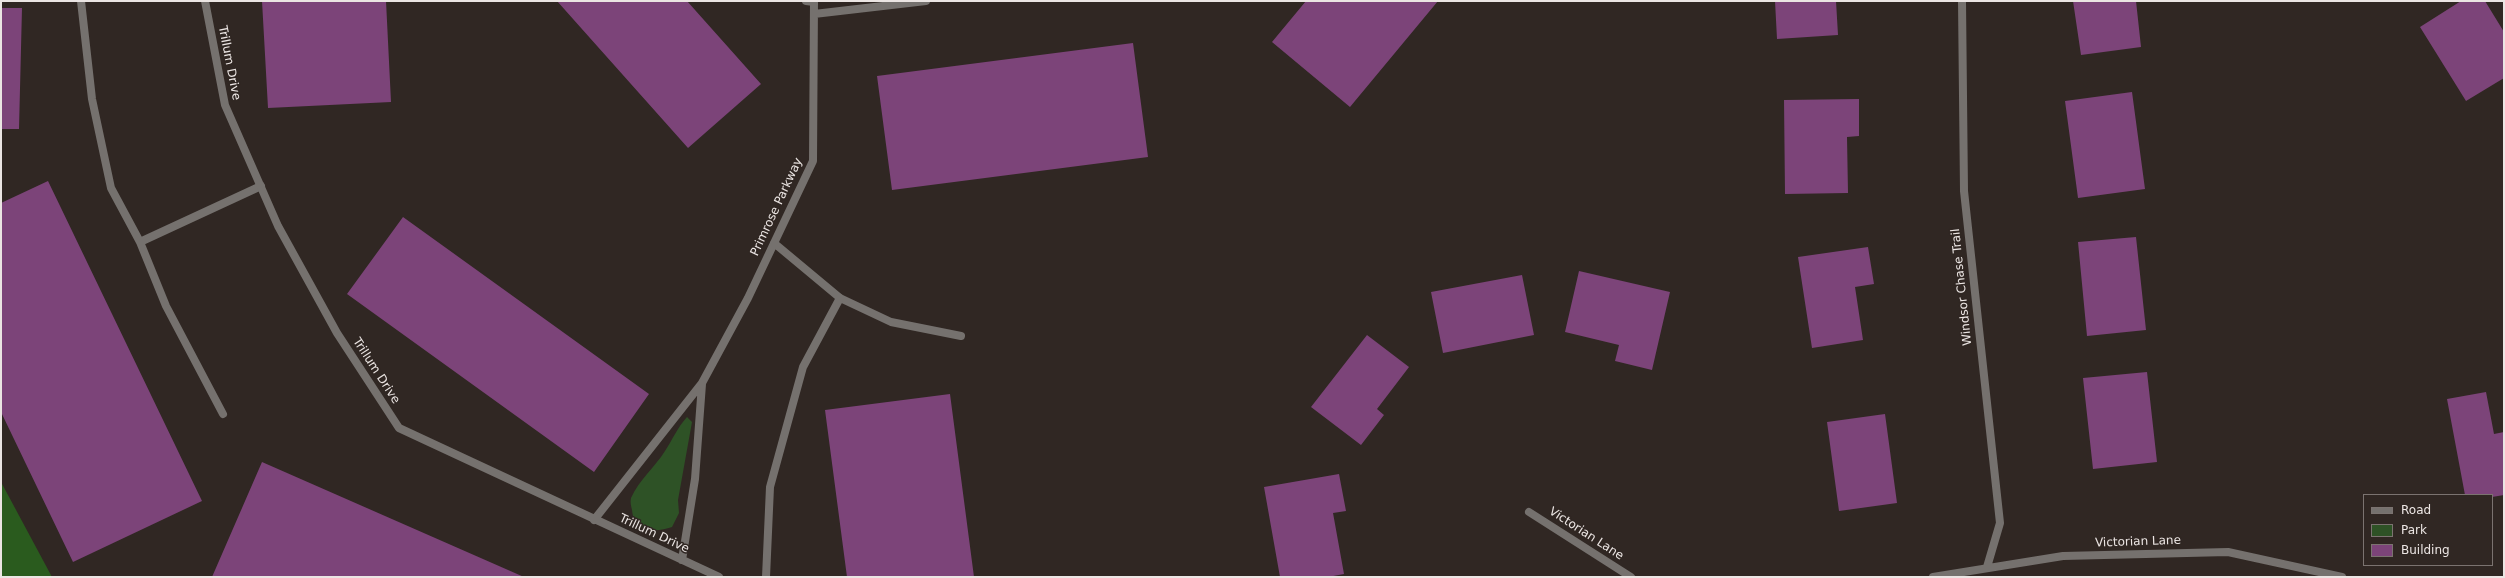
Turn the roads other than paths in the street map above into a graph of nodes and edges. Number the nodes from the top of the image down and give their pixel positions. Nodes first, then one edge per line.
1 (82, 1) edge
2 (205, 1) edge
3 (812, 1) edge
4 (926, 1) edge
5 (1962, 1) edge
6 (814, 14) junction
7 (261, 186) junction
8 (140, 242) junction
9 (774, 244) junction
10 (840, 298) junction
11 (961, 336) dead end
12 (702, 383) junction
13 (223, 414) dead end
14 (1529, 512) dead end
15 (594, 520) junction
16 (682, 560) junction
17 (1987, 567) junction
18 (719, 577) edge
19 (766, 577) edge
20 (1631, 577) edge
21 (1933, 577) edge
22 (2342, 577) edge

1 - 8 street
2 - 7 street, Trillum Drive
3 - 6 street, Primrose Parkway
4 - 6 street
5 - 17 street, Windsor Chase Trail
6 - 9 street, Primrose Parkway
7 - 8 street
7 - 15 street, Trillum Drive
8 - 13 street
9 - 10 street
9 - 12 street, Primrose Parkway
10 - 11 street
10 - 19 street
12 - 15 street, Primrose Parkway
12 - 16 street, Primrose Parkway
14 - 20 street, Victorian Lane
15 - 16 street, Trillum Drive
16 - 18 street, Trillum Drive
17 - 21 street, Victorian Lane
17 - 22 street, Victorian Lane

